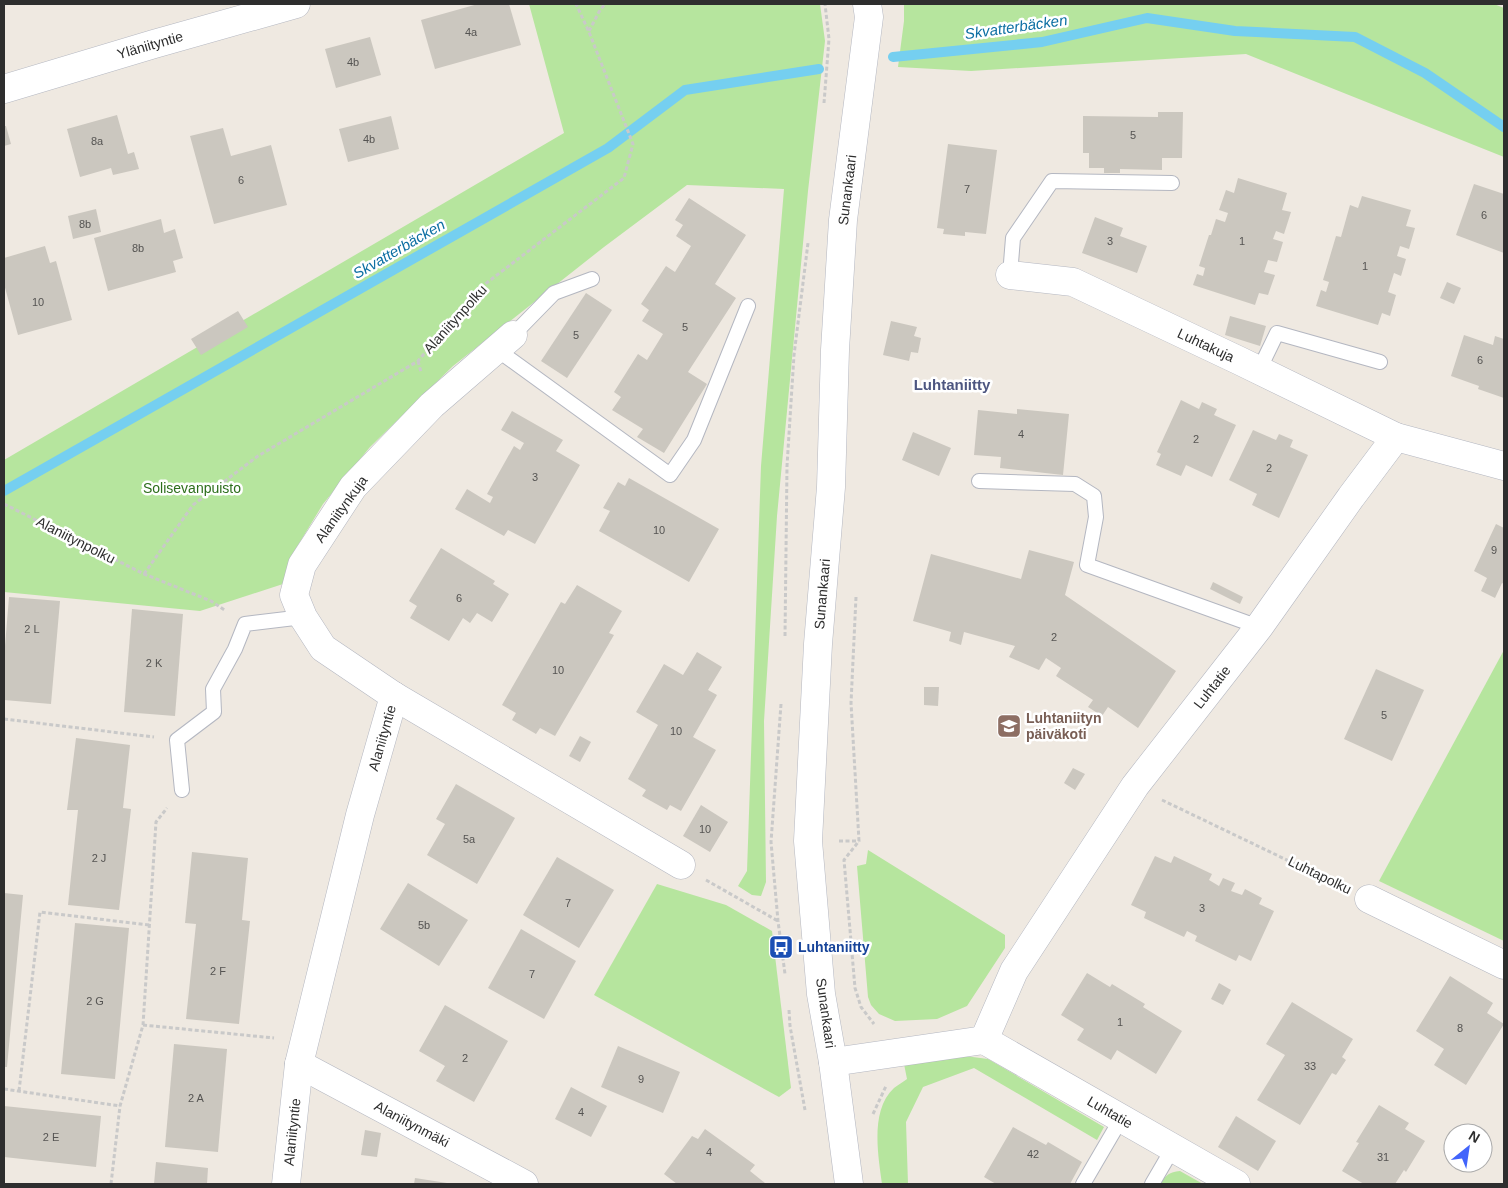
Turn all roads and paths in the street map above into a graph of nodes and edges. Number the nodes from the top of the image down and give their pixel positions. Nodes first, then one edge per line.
1 (576, 4) edge
2 (605, 4) edge
3 (867, 4) edge
4 (284, 5) edge
5 (589, 32) junction
6 (4, 89) edge
7 (1172, 183) dead end
8 (1010, 275) joint
9 (592, 279) dead end
10 (748, 306) dead end
11 (504, 342) junction
12 (1380, 362) dead end
13 (1259, 370) junction
14 (1396, 437) junction
15 (1504, 466) edge
16 (979, 481) dead end
17 (6, 505) edge
18 (144, 574) junction
19 (856, 589) dead end
20 (303, 617) junction
21 (245, 624) junction
22 (1259, 626) junction
23 (394, 696) junction
24 (4, 719) edge
25 (177, 740) junction
26 (1135, 786) junction
27 (182, 790) joint
28 (681, 865) joint
29 (1369, 899) joint
30 (778, 921) dead end
31 (149, 925) junction
32 (1504, 964) edge
33 (143, 1025) junction
34 (274, 1038) dead end
35 (984, 1040) junction
36 (888, 1055) junction
37 (833, 1062) junction
38 (299, 1064) junction
39 (4, 1089) edge
40 (19, 1091) junction
41 (120, 1106) junction
42 (1121, 1119) junction
43 (869, 1122) dead end
44 (1173, 1148) junction
45 (111, 1184) edge
46 (286, 1184) edge
47 (524, 1184) edge
48 (849, 1184) edge
49 (1083, 1184) edge
50 (1152, 1184) edge
51 (1236, 1184) edge

1 - 5 path, Alaniitynpolku
2 - 5 path
3 - 37 street, Sunankaari
4 - 6 street, Yläniityntie
5 - 18 path, Alaniitynpolku
7 - 8 lane
8 - 13 street, Luhtakuja
9 - 11 lane
10 - 11 lane
11 - 20 street, Alaniitynkuja
12 - 13 lane
13 - 14 street, Luhtakuja
14 - 15 street
14 - 22 street, Luhtatie
16 - 22 lane
17 - 18 path, Alaniitynpolku
18 - 21 path, Alaniitynpolku
19 - 36 path
20 - 21 lane
20 - 23 street, Alaniitynkuja
21 - 25 lane
22 - 26 street, Luhtatie
23 - 28 street, Alaniityntie
23 - 38 street, Alaniityntie
24 - 25 path
25 - 27 lane
26 - 29 path, Luhtapolku
26 - 35 street, Luhtatie
27 - 31 path
28 - 30 path
29 - 32 street, Luhtapolku
31 - 33 path
31 - 40 path
33 - 34 path
33 - 41 path
35 - 36 street
35 - 42 street, Luhtatie
36 - 37 street
36 - 43 path
37 - 48 street, Sunankaari
38 - 46 street, Alaniityntie
38 - 47 street, Alaniitynmäki
39 - 40 path
40 - 41 path
41 - 45 path
42 - 44 street, Luhtatie
42 - 49 lane
44 - 50 lane
44 - 51 street, Luhtatie

